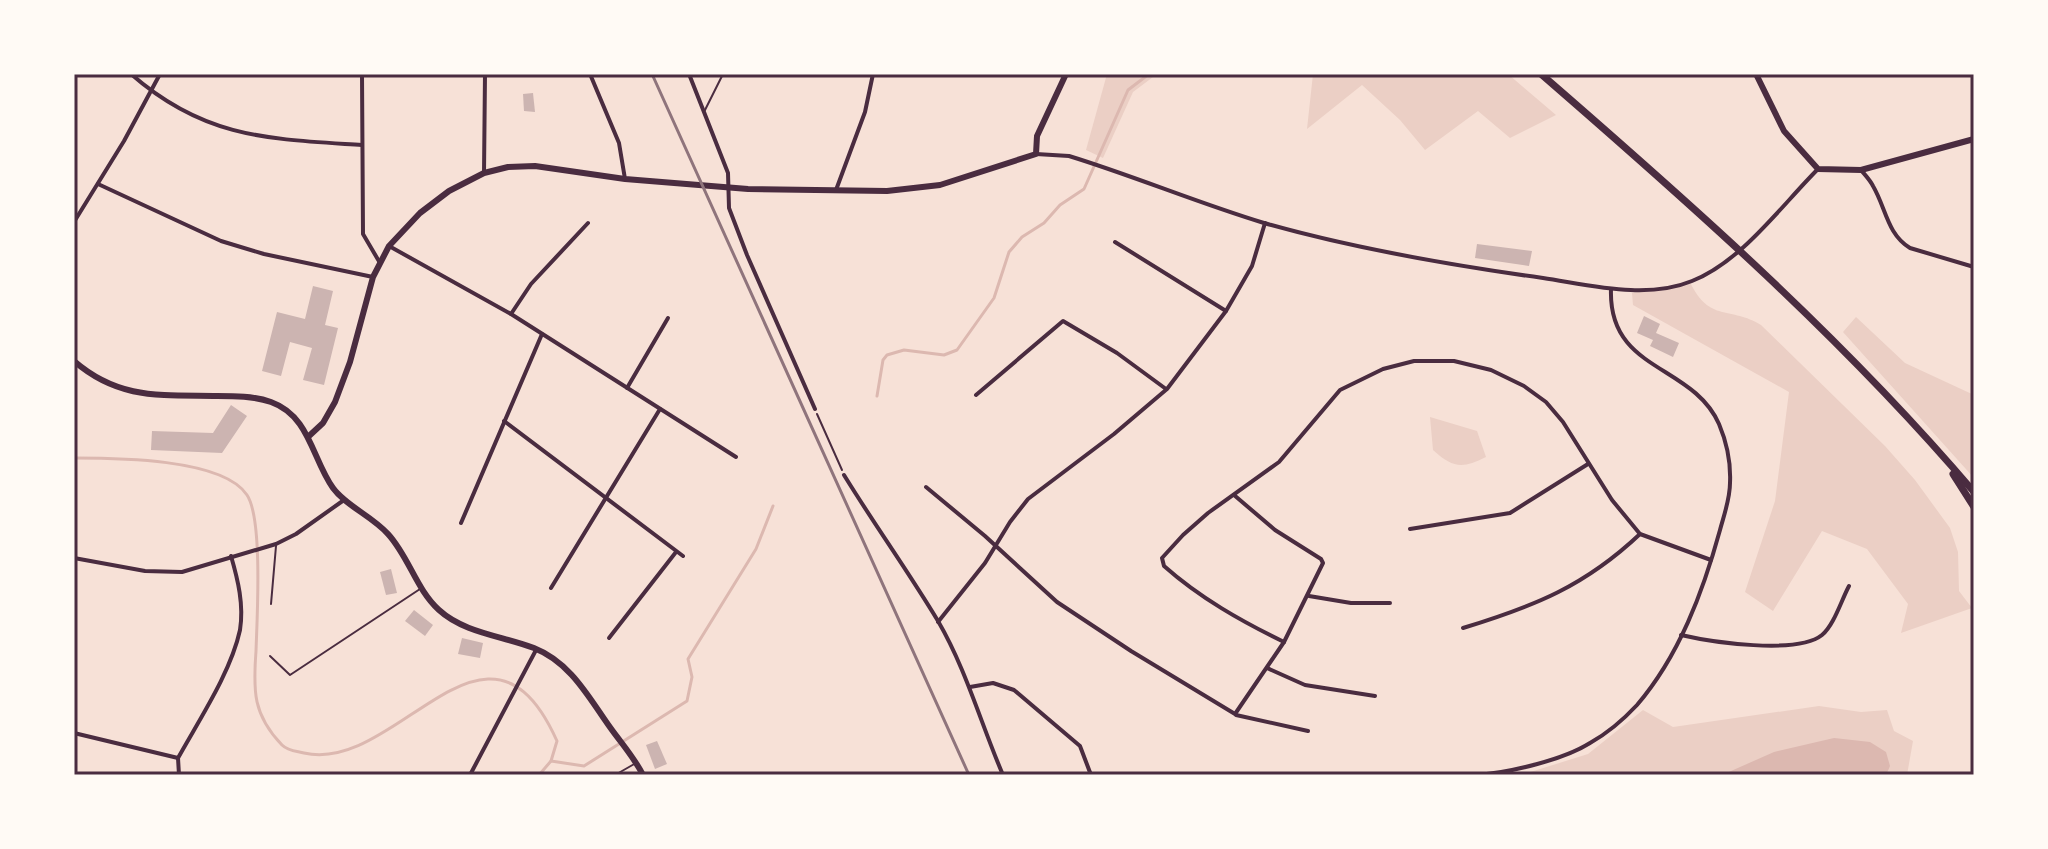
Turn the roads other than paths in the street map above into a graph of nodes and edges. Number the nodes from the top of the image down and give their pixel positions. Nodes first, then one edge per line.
1 (131, 74) edge
2 (160, 74) edge
3 (362, 74) edge
4 (485, 74) edge
5 (590, 74) edge
6 (689, 74) edge
7 (723, 74) edge
8 (873, 74) edge
9 (1066, 74) edge
10 (1541, 74) edge
11 (1756, 74) edge
12 (153, 91) junction
13 (704, 111) junction
14 (1974, 139) edge
15 (362, 145) junction
16 (1036, 154) junction
17 (1818, 169) junction
18 (1861, 170) junction
19 (484, 173) junction
20 (625, 179) junction
21 (98, 184) junction
22 (728, 187) junction
23 (836, 192) junction
24 (74, 222) edge
25 (588, 223) dead end
26 (1265, 223) junction
27 (1115, 242) dead end
28 (389, 246) junction
29 (380, 263) junction
30 (1974, 267) edge
31 (373, 277) junction
32 (1611, 289) junction
33 (1226, 311) junction
34 (511, 314) junction
35 (668, 318) dead end
36 (542, 334) junction
37 (74, 361) edge
38 (627, 388) junction
39 (1167, 389) junction
40 (976, 395) dead end
41 (660, 409) junction
42 (815, 409) road end
43 (504, 421) junction
44 (309, 436) junction
45 (1940, 452) junction
46 (736, 457) dead end
47 (1588, 464) junction
48 (844, 475) road end
49 (926, 487) dead end
50 (1974, 492) edge
51 (1233, 494) junction
52 (607, 499) junction
53 (344, 500) junction
54 (1974, 507) edge
55 (461, 523) dead end
56 (1410, 529) dead end
57 (1640, 534) junction
58 (276, 544) junction
59 (994, 547) junction
60 (676, 552) junction
61 (231, 556) junction
62 (683, 556) dead end
63 (74, 558) edge
64 (1711, 560) junction
65 (1849, 586) dead end
66 (551, 588) dead end
67 (421, 589) junction
68 (1309, 596) junction
69 (1390, 603) dead end
70 (271, 604) dead end
71 (938, 622) junction
72 (1463, 628) dead end
73 (1681, 635) junction
74 (609, 638) dead end
75 (1284, 642) junction
76 (537, 649) junction
77 (270, 656) dead end
78 (1267, 668) junction
79 (970, 687) junction
80 (1375, 696) dead end
81 (1235, 714) junction
82 (1308, 731) dead end
83 (74, 733) edge
84 (178, 758) junction
85 (637, 763) junction
86 (622, 774) edge
87 (179, 775) edge
88 (470, 775) edge
89 (615, 775) edge
90 (643, 775) edge
91 (1003, 775) edge
92 (1091, 775) edge
93 (1479, 775) edge

1 - 12 street
2 - 12 street
3 - 15 street
4 - 19 street
5 - 20 street
6 - 13 street
7 - 13 lane
8 - 23 street
9 - 16 street
10 - 45 highway
11 - 17 street
12 - 15 street
12 - 21 street
13 - 22 street
14 - 18 street
15 - 29 street
16 - 23 street
16 - 26 street
17 - 18 street
17 - 32 street
18 - 30 street
19 - 20 street
19 - 28 street
20 - 22 street
21 - 24 street
21 - 31 street
22 - 23 street
22 - 42 street
25 - 34 street
26 - 32 street
26 - 33 street
27 - 33 street
28 - 29 street
28 - 34 street
29 - 31 street
31 - 44 street
32 - 64 street
33 - 39 street
34 - 36 street
35 - 38 street
36 - 38 street
36 - 43 street
37 - 44 street
38 - 41 street
39 - 40 street
39 - 59 street
41 - 46 street
41 - 52 street
43 - 52 street
43 - 55 street
44 - 53 street
45 - 50 highway
45 - 54 highway
47 - 51 street
47 - 56 street
47 - 57 street
48 - 71 street
49 - 59 street
51 - 68 street
51 - 75 street
52 - 60 street
52 - 66 street
53 - 58 street
53 - 67 street
57 - 64 street
57 - 72 street
58 - 61 street
58 - 70 lane
59 - 71 street
59 - 81 street
60 - 62 street
60 - 74 street
61 - 63 street
61 - 84 street
64 - 73 street
65 - 73 street
67 - 76 street
67 - 77 lane
68 - 69 street
68 - 75 street
71 - 79 street
73 - 93 street
75 - 78 street
76 - 85 street
76 - 88 street
78 - 80 street
78 - 81 street
79 - 91 street
79 - 92 street
81 - 82 street
83 - 84 street
84 - 87 street
85 - 86 lane
85 - 90 street
86 - 89 lane

